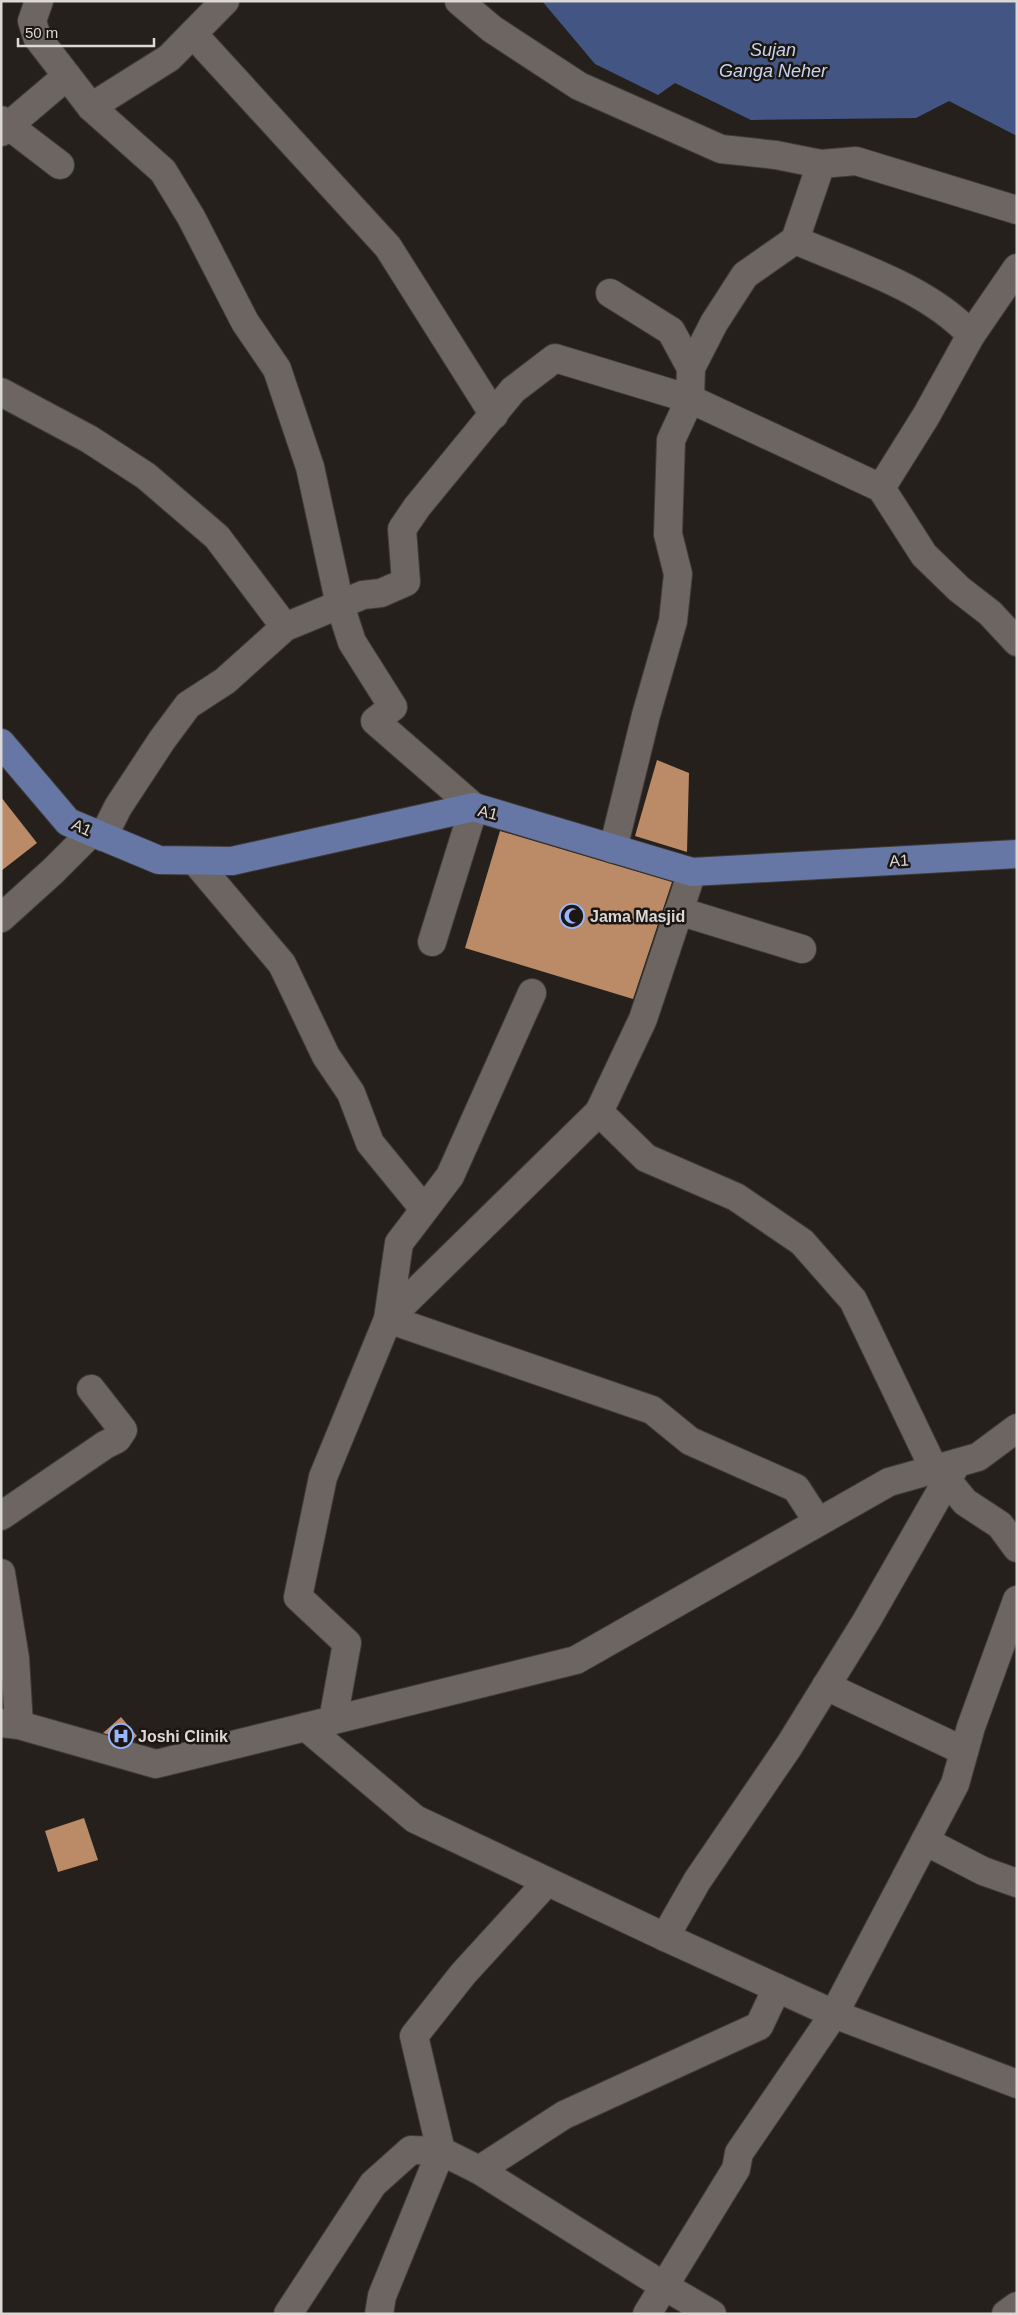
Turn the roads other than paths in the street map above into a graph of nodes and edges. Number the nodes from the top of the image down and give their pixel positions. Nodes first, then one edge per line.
1 (39, 1) edge
2 (225, 1) edge
3 (459, 1) edge
4 (193, 34) junction
5 (67, 76) junction
6 (91, 107) junction
7 (3, 126) edge
8 (821, 164) junction
9 (60, 165) dead end
10 (1017, 210) edge
11 (795, 240) junction
12 (1017, 268) edge
13 (610, 292) dead end
14 (971, 335) junction
15 (691, 368) junction
16 (1, 392) edge
17 (690, 399) junction
18 (494, 415) junction
19 (881, 488) junction
20 (340, 606) junction
21 (285, 627) junction
22 (1017, 642) edge
23 (1, 743) edge
24 (474, 807) junction
25 (98, 834) junction
26 (612, 849) junction
27 (1017, 854) edge
28 (195, 861) junction
29 (692, 872) junction
30 (679, 911) junction
31 (1, 918) edge
32 (432, 942) dead end
33 (802, 949) dead end
34 (532, 994) dead end
35 (599, 1112) junction
36 (424, 1209) junction
37 (388, 1319) junction
38 (91, 1388) dead end
39 (1017, 1428) edge
40 (946, 1470) junction
41 (1, 1516) edge
42 (818, 1522) junction
43 (1017, 1548) edge
44 (1, 1573) edge
45 (1017, 1600) edge
46 (826, 1686) junction
47 (333, 1720) junction
48 (10, 1724) edge
49 (306, 1727) junction
50 (964, 1751) junction
51 (925, 1841) junction
52 (547, 1882) junction
53 (1017, 1883) edge
54 (665, 1938) junction
55 (777, 1988) junction
56 (834, 2014) junction
57 (1017, 2084) edge
58 (441, 2151) junction
59 (479, 2170) junction
60 (664, 2286) junction
61 (1017, 2306) edge
62 (288, 2314) edge
63 (379, 2314) edge
64 (647, 2314) edge
65 (712, 2314) edge
66 (1006, 2314) edge

1 - 5 street
2 - 4 street
3 - 8 street
4 - 6 street
4 - 18 street
5 - 6 street
5 - 7 street
6 - 20 street
7 - 9 street
8 - 10 street
8 - 11 street
11 - 14 street
11 - 15 street
12 - 14 street
13 - 15 street
14 - 19 street
15 - 17 street
16 - 21 street
17 - 18 street
17 - 19 street
17 - 26 street
18 - 20 street
19 - 22 street
20 - 21 street
20 - 24 street
21 - 25 street
23 - 25 main road, A1
24 - 26 main road, A1
24 - 28 main road, A1
24 - 32 street
25 - 28 main road, A1
25 - 31 street
26 - 29 main road, A1
27 - 29 main road, A1
28 - 36 street
29 - 30 street
30 - 33 street
30 - 35 street
34 - 36 street
35 - 37 street
35 - 40 street
36 - 37 street
37 - 42 street
37 - 47 street
38 - 41 street
39 - 40 street
40 - 42 street
40 - 43 street
40 - 46 street
42 - 47 street
44 - 48 street
45 - 50 street
46 - 50 street
46 - 54 street
47 - 49 street
48 - 49 street
49 - 52 street
50 - 51 street
51 - 53 street
51 - 56 street
52 - 54 street
52 - 58 street
54 - 55 street
55 - 56 street
55 - 59 street
56 - 57 street
56 - 60 street
58 - 59 street
58 - 62 street
58 - 63 street
59 - 60 street
60 - 64 street
60 - 65 street
61 - 66 street

